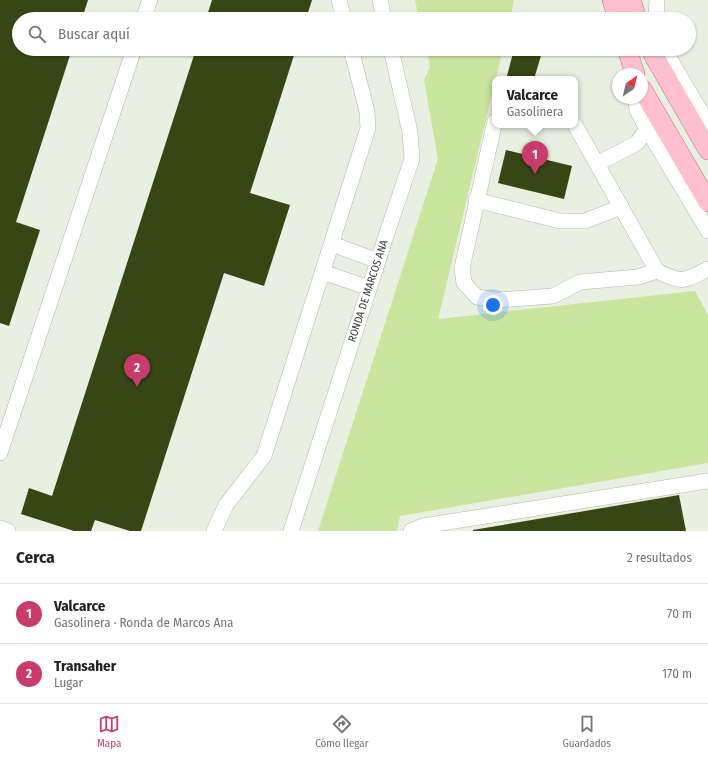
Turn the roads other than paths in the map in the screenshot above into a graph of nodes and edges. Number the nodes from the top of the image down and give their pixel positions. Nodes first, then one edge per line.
1 (150, 0) edge
2 (339, 0) edge
3 (380, 0) edge
4 (612, 0) edge
5 (631, 0) edge
6 (657, 0) edge
7 (146, 12) edge
8 (342, 12) edge
9 (383, 12) edge
10 (616, 12) edge
11 (635, 12) edge
12 (656, 12) edge
13 (132, 56) edge
14 (354, 56) edge
15 (393, 56) edge
16 (629, 56) edge
17 (654, 56) edge
18 (668, 56) edge
19 (633, 68) edge
20 (648, 99) edge
21 (636, 104) edge
22 (708, 124) edge
23 (493, 128) edge
24 (577, 128) edge
25 (647, 129) junction
26 (708, 150) edge
27 (597, 164) junction
28 (476, 200) junction
29 (708, 202) edge
30 (621, 207) junction
31 (708, 231) edge
32 (332, 244) junction
33 (378, 261) junction
34 (708, 269) edge
35 (657, 271) junction
36 (323, 272) junction
37 (369, 288) junction
38 (0, 453) edge
39 (708, 481) edge
40 (0, 528) edge
41 (8, 531) edge
42 (214, 531) edge
43 (292, 531) edge
44 (411, 531) edge

1 - 7 street
2 - 8 street
3 - 9 street
4 - 10 main road
5 - 11 main road
6 - 12 street
13 - 38 street
14 - 32 street
15 - 33 street, RONDA DE MARCOS ANA
16 - 19 main road
17 - 26 main road
18 - 22 street
20 - 29 main road
21 - 25 street
23 - 28 street
24 - 27 street
25 - 27 street
25 - 31 street
27 - 30 street
28 - 30 street
28 - 35 street
30 - 35 street
32 - 33 street
32 - 36 street
33 - 37 street, RONDA DE MARCOS ANA
34 - 35 street
36 - 37 street
36 - 42 street
37 - 43 street, RONDA DE MARCOS ANA
39 - 44 street
40 - 41 street

